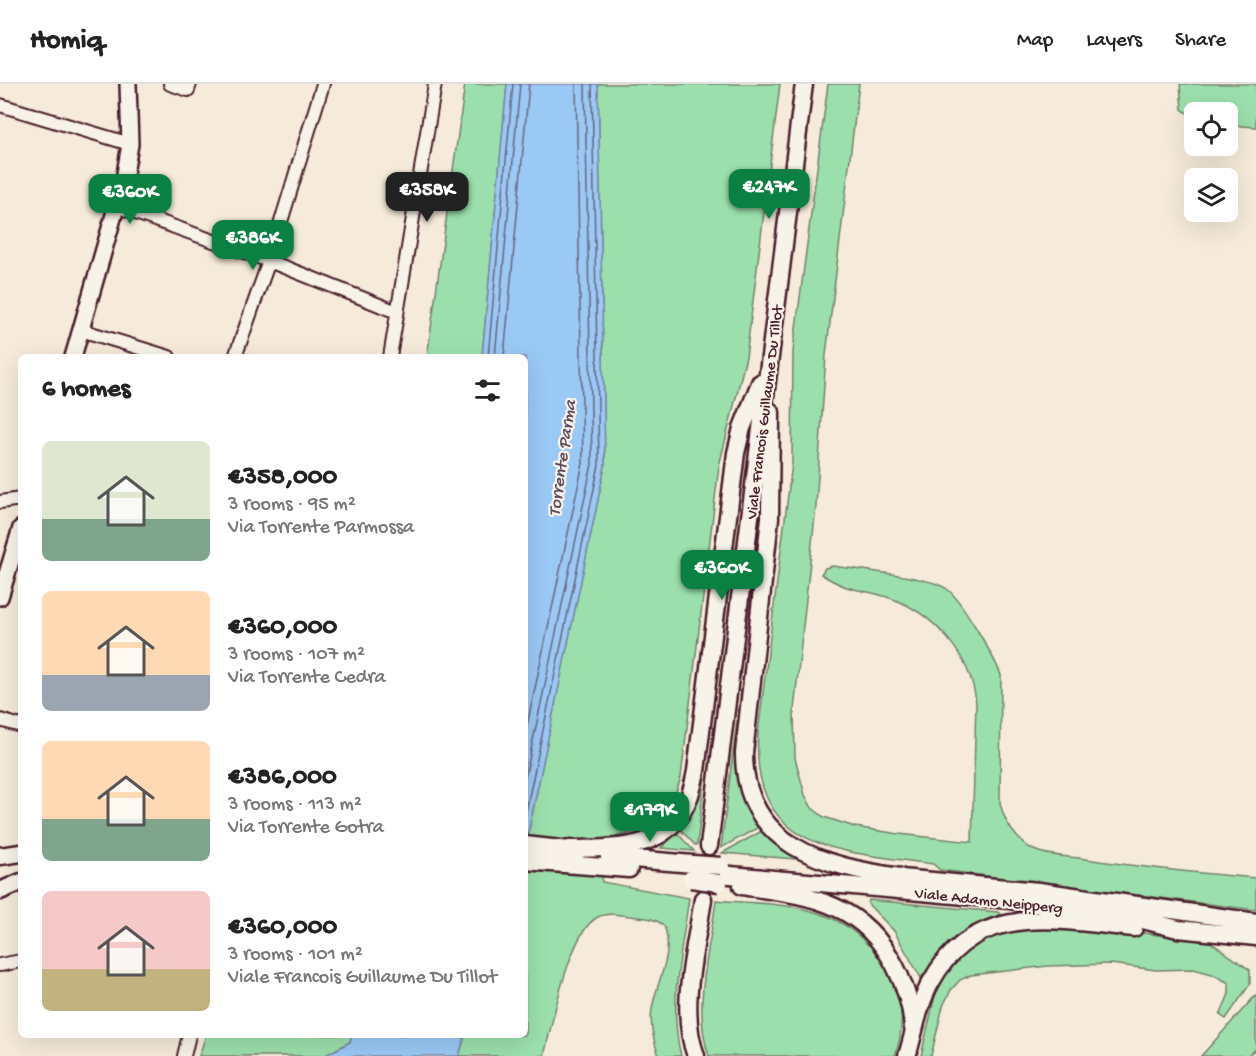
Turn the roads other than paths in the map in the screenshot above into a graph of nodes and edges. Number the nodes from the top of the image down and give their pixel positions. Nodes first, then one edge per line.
1 (128, 84) edge
2 (170, 84) edge
3 (190, 84) edge
4 (322, 84) edge
5 (435, 84) edge
6 (804, 84) edge
7 (0, 105) edge
8 (129, 144) junction
9 (119, 207) junction
10 (268, 261) junction
11 (397, 312) junction
12 (81, 330) junction
13 (75, 354) edge
14 (159, 354) edge
15 (236, 354) edge
16 (390, 354) edge
17 (769, 360) junction
18 (18, 500) edge
19 (0, 502) edge
20 (18, 538) edge
21 (0, 597) edge
22 (0, 720) edge
23 (18, 725) edge
24 (528, 845) edge
25 (709, 846) dead end
26 (18, 853) edge
27 (0, 856) edge
28 (604, 857) junction
29 (528, 861) edge
30 (692, 871) junction
31 (720, 874) junction
32 (900, 877) junction
33 (18, 883) edge
34 (0, 891) edge
35 (703, 899) dead end
36 (1256, 922) edge
37 (1178, 929) junction
38 (1256, 937) edge
39 (18, 962) edge
40 (0, 965) edge
41 (913, 1029) junction
42 (188, 1038) edge
43 (184, 1056) edge
44 (696, 1056) edge
45 (907, 1056) edge

1 - 8 street
2 - 3 street
4 - 10 street
5 - 11 street
6 - 17 main road, Viale Francois Guillaume Du Tillot
7 - 8 street
8 - 9 street
9 - 10 street
9 - 12 street
10 - 11 street
10 - 15 street
11 - 16 street
12 - 13 street
12 - 14 street
17 - 25 main road, Viale Francois Guillaume Du Tillot
17 - 28 main road
17 - 32 main road
18 - 19 street
20 - 21 street
22 - 23 street
24 - 28 main road
26 - 27 main road
28 - 29 main road
28 - 30 main road
28 - 30 main road
30 - 31 main road, bridge
31 - 32 main road, Viale Adamo Neipperg
31 - 37 main road, Viale Adamo Neipperg
31 - 41 main road
32 - 36 main road, Viale Adamo Neipperg
33 - 34 main road
35 - 44 main road
37 - 38 main road, Viale Adamo Neipperg
37 - 41 main road
39 - 40 street
41 - 45 main road
42 - 43 street

